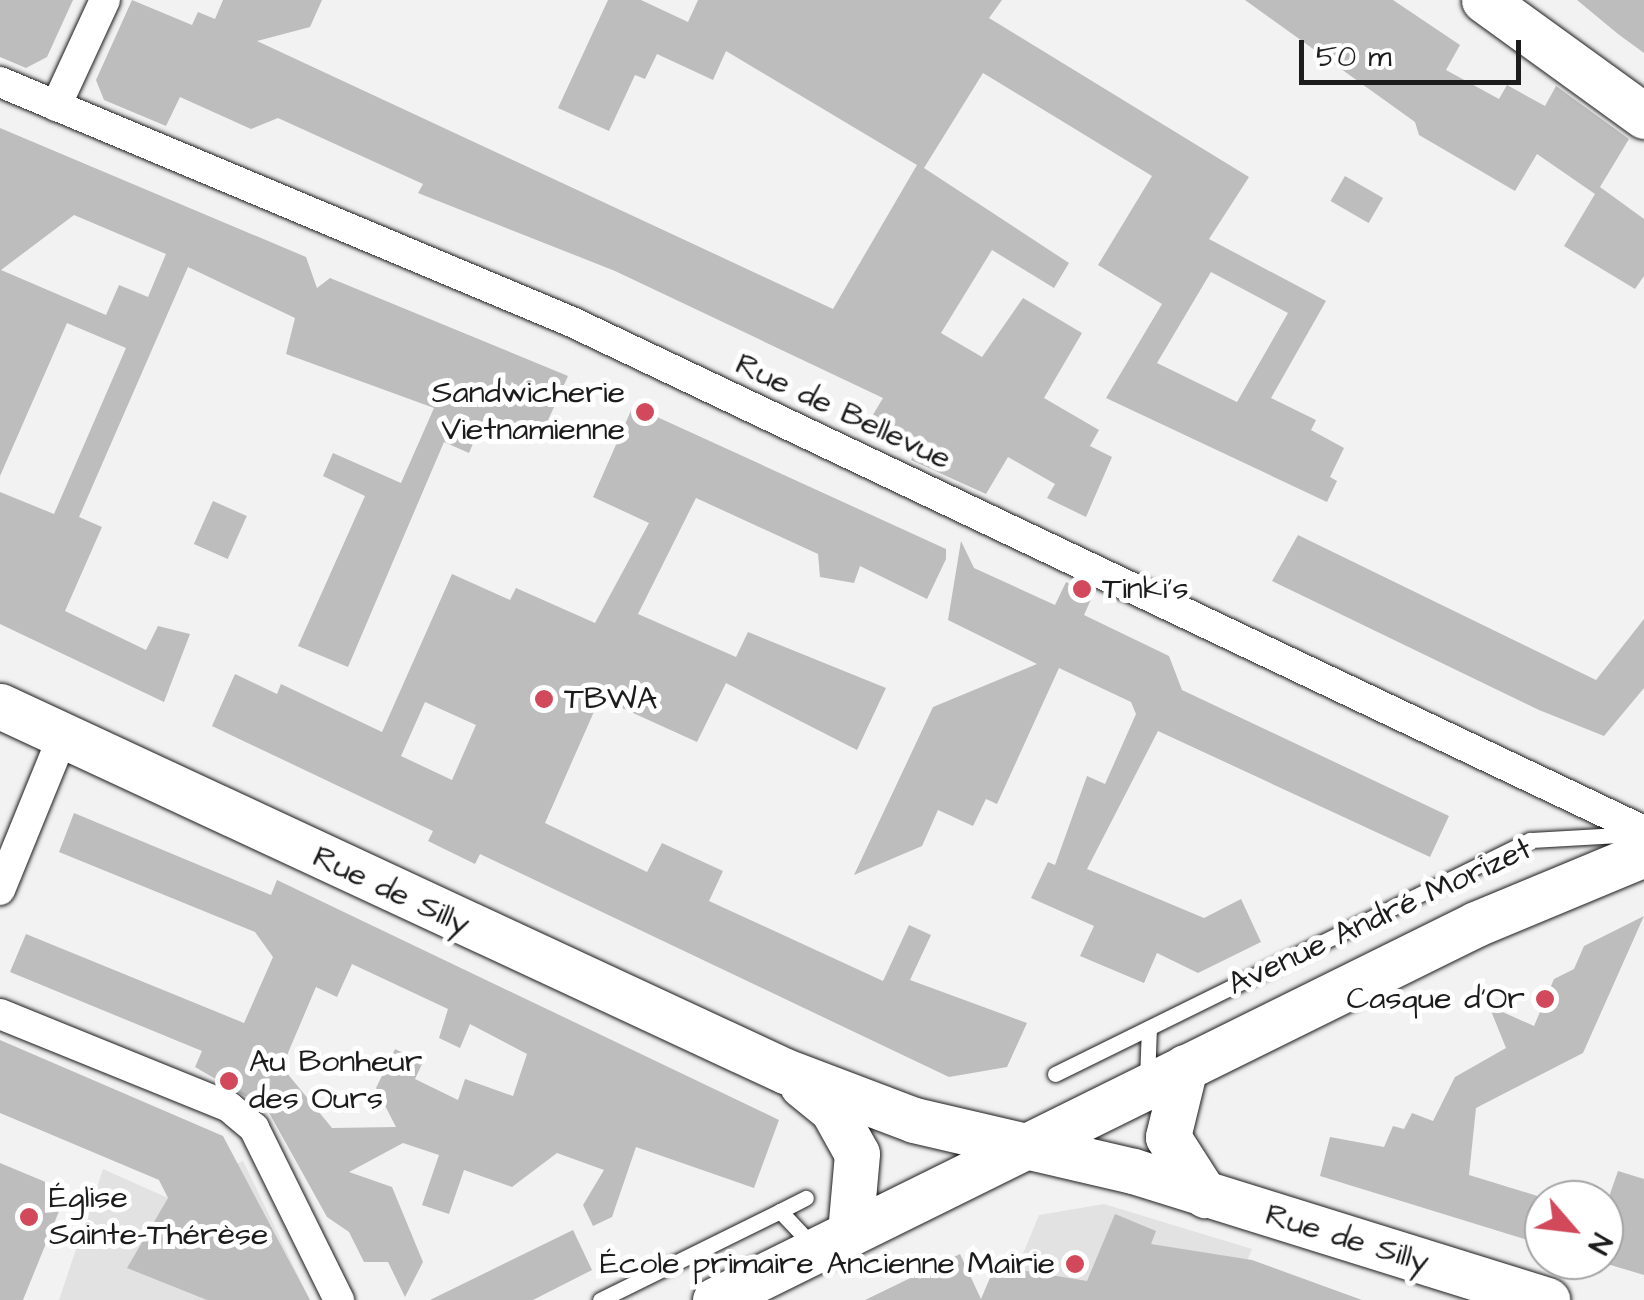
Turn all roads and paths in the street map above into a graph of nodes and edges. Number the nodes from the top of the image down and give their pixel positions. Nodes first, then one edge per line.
1 (105, 0) edge
2 (1484, 0) edge
3 (0, 82) edge
4 (56, 106) junction
5 (1644, 116) edge
6 (0, 706) edge
7 (63, 736) junction
8 (1637, 834) edge
9 (0, 890) edge
10 (0, 1014) edge
11 (1148, 1028) junction
12 (785, 1070) junction
13 (1055, 1074) dead end
14 (1166, 1076) junction
15 (1020, 1148) junction
16 (1205, 1195) junction
17 (806, 1198) dead end
18 (780, 1211) junction
19 (834, 1241) junction
20 (338, 1300) edge
21 (600, 1300) edge
22 (715, 1300) edge
23 (1547, 1300) edge

1 - 4 street
2 - 5 main road
3 - 4 street, Rue de Bellevue
4 - 8 street, Rue de Bellevue
6 - 7 main road, Rue de Silly
7 - 9 street
7 - 12 main road, Rue de Silly
8 - 11 lane, Avenue André Morizet
8 - 14 main road, Avenue André Morizet
10 - 20 street
11 - 13 lane, Avenue André Morizet
11 - 14 lane
12 - 15 main road, Rue de Silly
12 - 19 main road, Rue de Silly
14 - 15 main road, Avenue André Morizet
14 - 16 main road
15 - 16 main road, Rue de Silly
15 - 19 main road, Avenue André Morizet
16 - 23 main road, Rue de Silly
17 - 18 lane
18 - 19 lane
18 - 21 lane
19 - 22 main road, Avenue André Morizet

